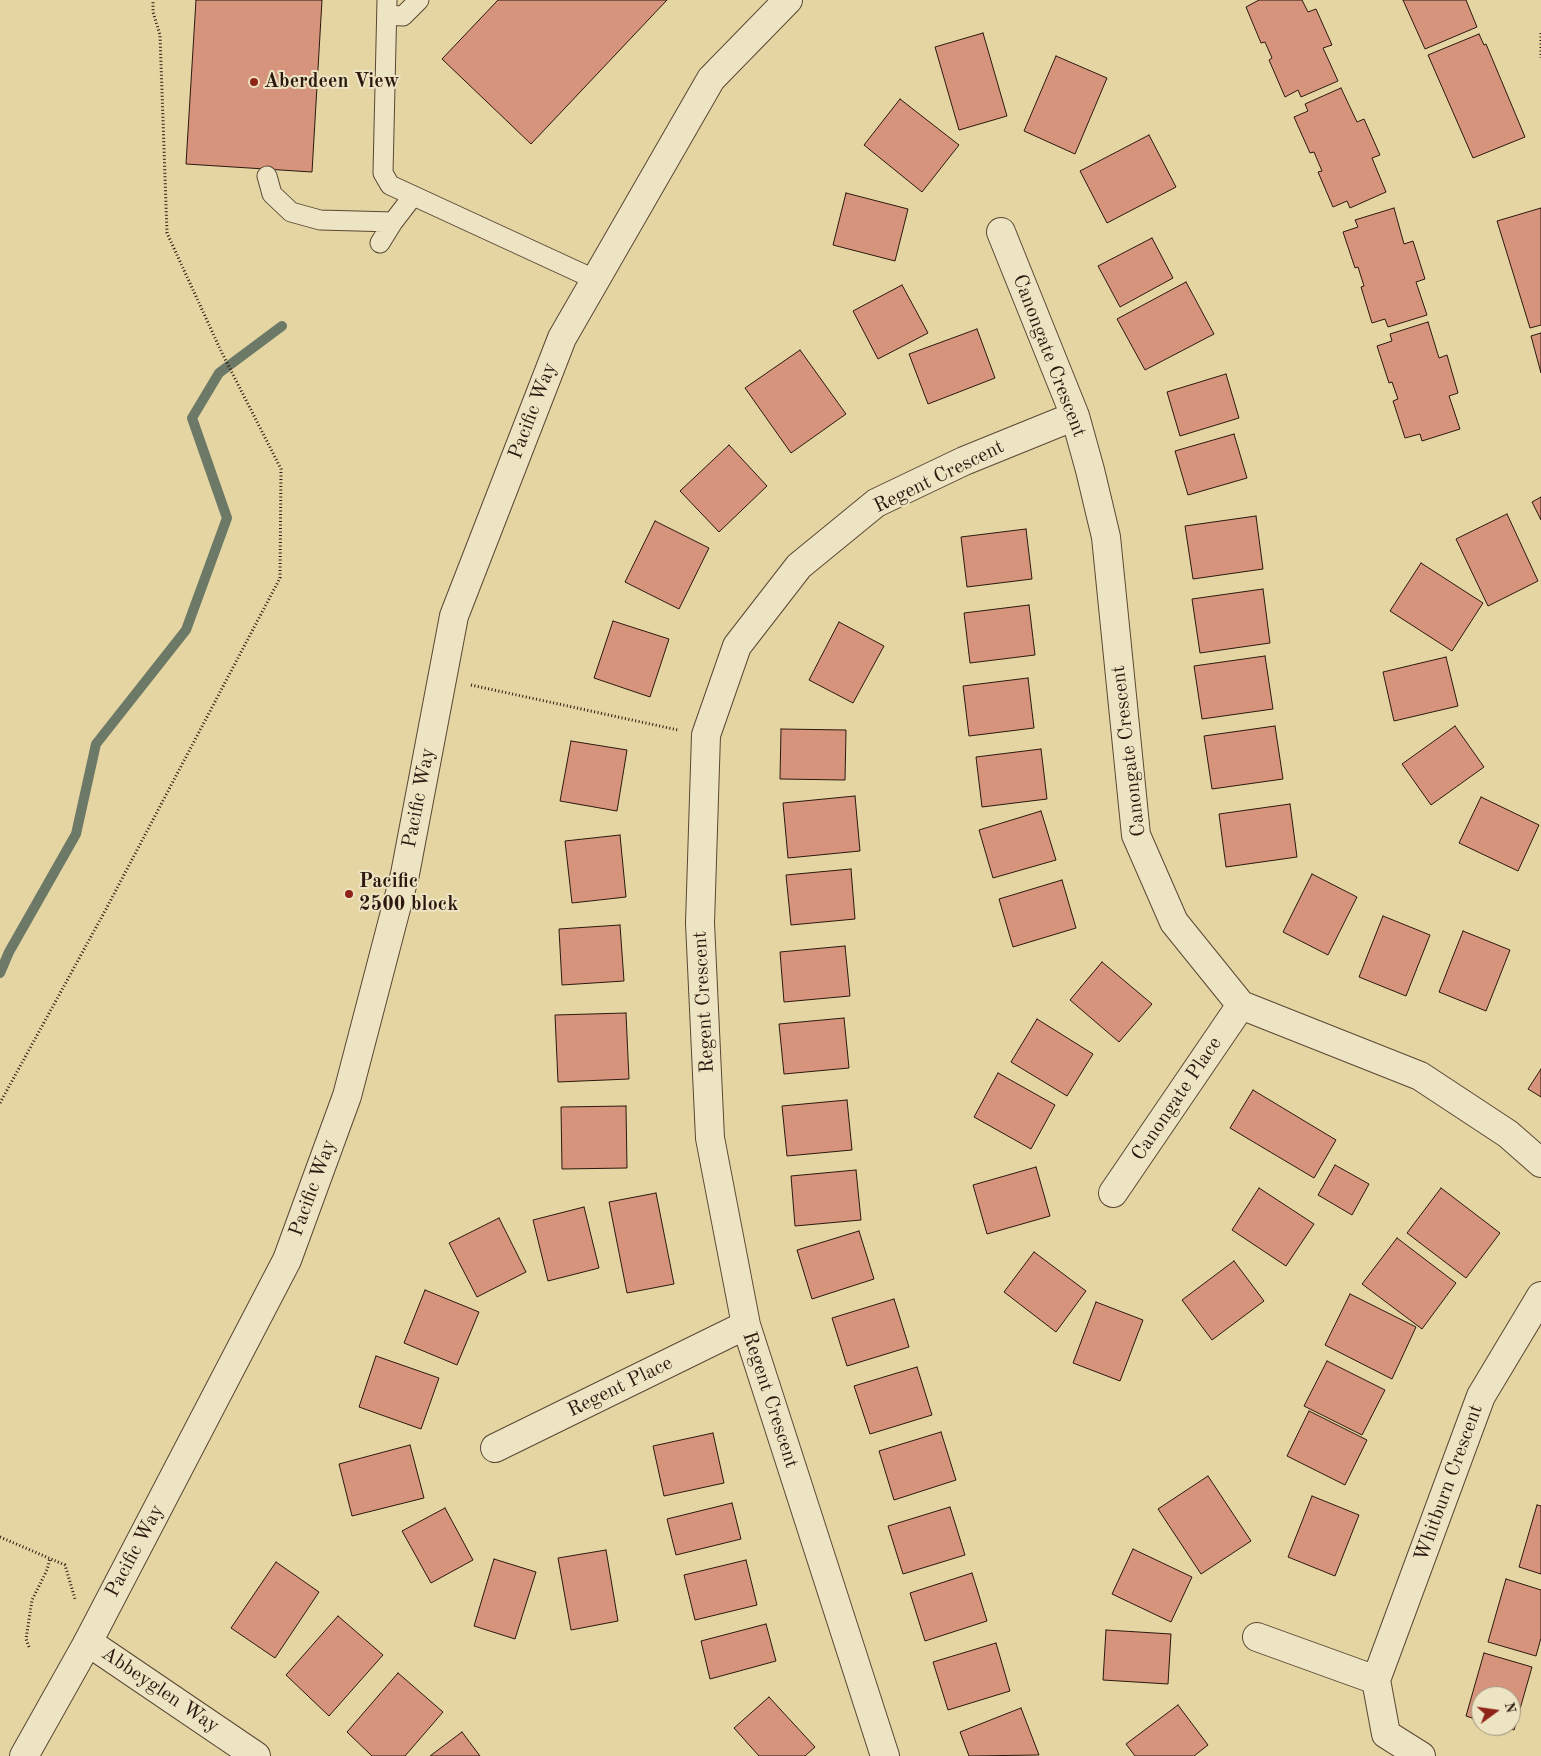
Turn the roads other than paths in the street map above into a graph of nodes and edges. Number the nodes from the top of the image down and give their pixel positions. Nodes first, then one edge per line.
1 (418, 0) edge
2 (788, 0) edge
3 (387, 8) edge
4 (267, 176) dead end
5 (414, 196) junction
6 (393, 222) junction
7 (1001, 232) dead end
8 (380, 243) dead end
9 (596, 280) junction
10 (1074, 416) junction
11 (1241, 1006) junction
12 (1541, 1163) edge
13 (1112, 1193) dead end
14 (1541, 1296) edge
15 (746, 1325) junction
16 (495, 1448) dead end
17 (1257, 1637) dead end
18 (88, 1642) junction
19 (1376, 1680) junction
20 (24, 1756) edge
21 (256, 1756) edge
22 (885, 1756) edge
23 (1421, 1756) edge

1 - 3 lane
2 - 9 street, Pacific Way
3 - 5 lane
4 - 6 lane
5 - 6 lane
5 - 9 lane
6 - 8 lane
7 - 10 street, Canongate Crescent
9 - 18 street, Pacific Way
10 - 11 street, Canongate Crescent
10 - 15 street, Regent Crescent
11 - 12 street
11 - 13 street, Canongate Place
14 - 19 street, Whitburn Crescent
15 - 16 street, Regent Place
15 - 22 street, Regent Crescent
17 - 19 street
18 - 20 street, Pacific Way
18 - 21 street, Abbeyglen Way
19 - 23 street

